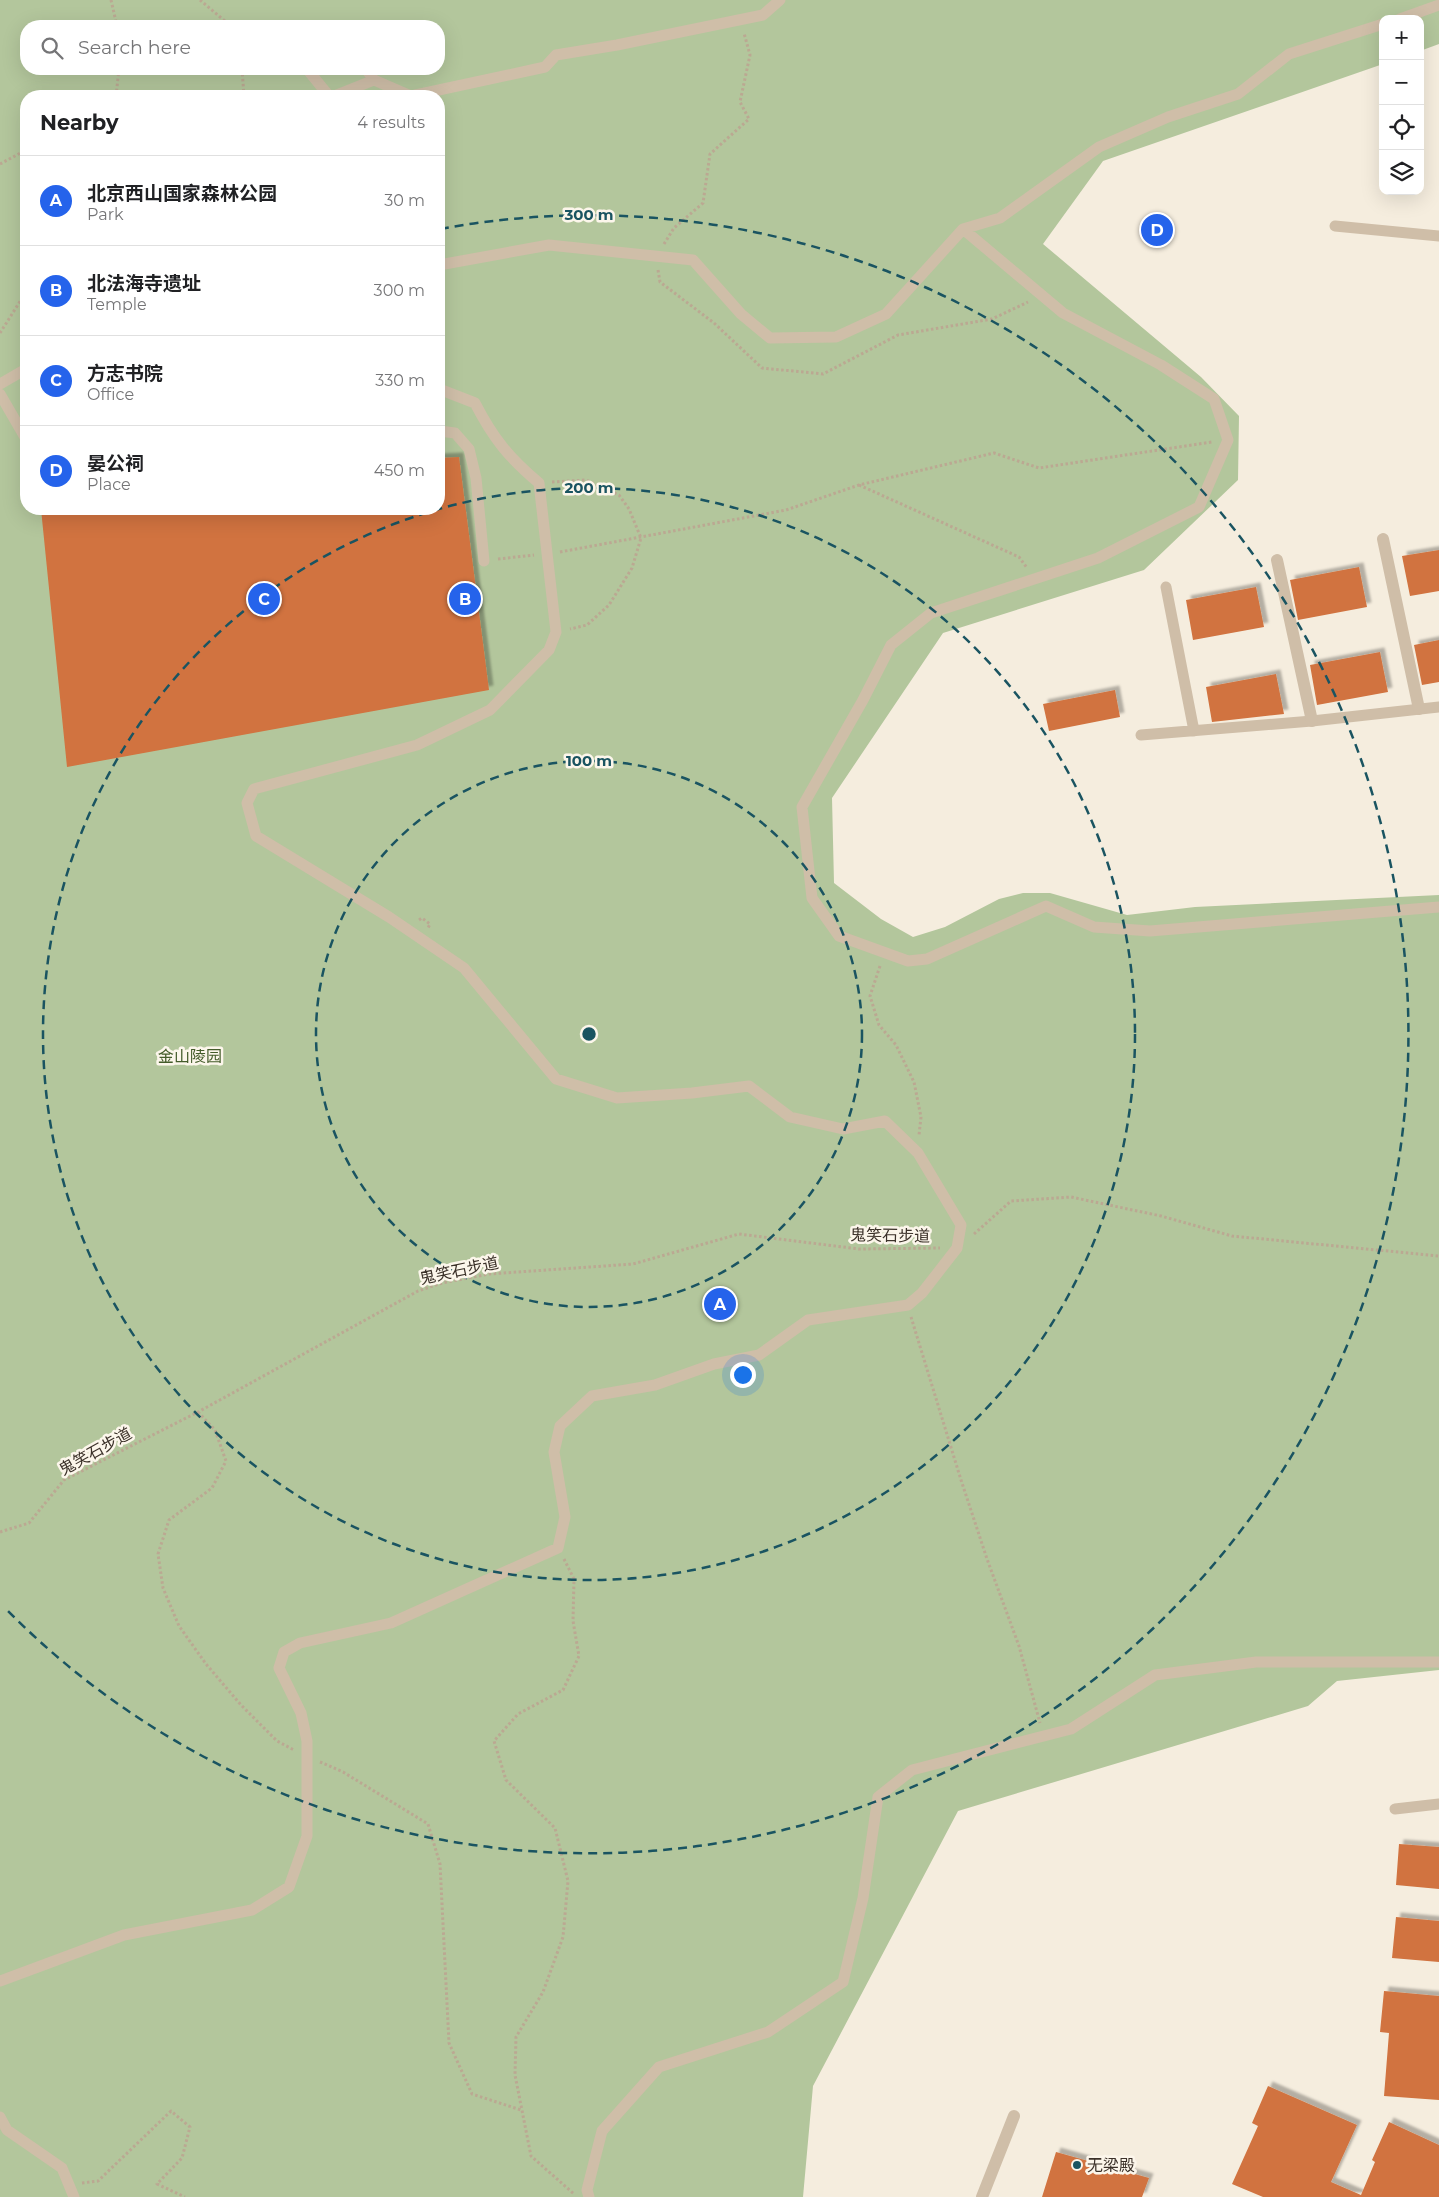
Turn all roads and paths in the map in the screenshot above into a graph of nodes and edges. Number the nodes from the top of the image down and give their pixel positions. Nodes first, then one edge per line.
1 (111, 0) edge
2 (200, 0) edge
3 (780, 0) edge
4 (1439, 5) edge
5 (1411, 15) edge
6 (116, 20) edge
7 (224, 20) edge
8 (741, 20) junction
9 (1379, 25) edge
10 (118, 75) edge
11 (242, 75) edge
12 (312, 75) edge
13 (370, 75) edge
14 (374, 80) junction
15 (117, 90) edge
16 (244, 90) edge
17 (324, 90) edge
18 (349, 90) edge
19 (398, 90) edge
20 (440, 90) edge
21 (20, 153) edge
22 (0, 164) edge
23 (1335, 226) dead end
24 (964, 229) junction
25 (1439, 236) edge
26 (656, 256) junction
27 (445, 264) edge
28 (20, 301) edge
29 (0, 333) edge
30 (20, 372) edge
31 (0, 384) edge
32 (445, 391) edge
33 (0, 394) edge
34 (20, 429) edge
35 (445, 432) edge
36 (1228, 440) junction
37 (539, 483) junction
38 (859, 485) junction
39 (641, 538) junction
40 (1383, 539) dead end
41 (566, 551) dead end
42 (537, 555) dead end
43 (1277, 560) dead end
44 (484, 561) joint
45 (1035, 577) junction
46 (1166, 587) dead end
47 (556, 632) junction
48 (1439, 707) edge
49 (1419, 709) junction
50 (1312, 721) junction
51 (1194, 731) junction
52 (1141, 735) dead end
53 (1439, 907) edge
54 (885, 954) junction
55 (918, 1153) junction
56 (957, 1248) junction
57 (1439, 1256) edge
58 (908, 1305) junction
59 (0, 1532) edge
60 (558, 1548) junction
61 (1439, 1662) edge
62 (1044, 1736) junction
63 (1439, 1804) edge
64 (1395, 1808) dead end
65 (0, 1981) edge
66 (1014, 2116) dead end
67 (0, 2117) edge
68 (70, 2184) junction
69 (74, 2197) edge
70 (185, 2197) edge
71 (577, 2197) edge
72 (589, 2197) edge
73 (982, 2197) edge

1 - 6 path
2 - 7 path
3 - 8 lane
4 - 5 lane
8 - 20 lane
8 - 26 path
9 - 24 lane
10 - 15 path
11 - 16 path
12 - 17 lane
13 - 14 lane
14 - 18 lane
14 - 19 lane
21 - 22 path
23 - 25 lane
24 - 26 lane
24 - 36 lane
26 - 27 lane
28 - 29 path
30 - 31 lane
32 - 37 lane
33 - 34 lane
35 - 44 lane
36 - 38 path
36 - 45 lane
37 - 39 path
37 - 47 lane
38 - 39 path
38 - 45 path
39 - 41 path
39 - 47 path
40 - 49 street
42 - 44 path
43 - 50 street
45 - 54 lane
46 - 51 lane
47 - 55 lane
48 - 49 lane
49 - 50 lane
50 - 51 lane
51 - 52 lane
53 - 54 lane
54 - 55 path
55 - 56 lane
56 - 57 path
56 - 58 lane
56 - 59 path, 鬼笑石步道
58 - 60 lane
58 - 62 path
60 - 65 lane
60 - 71 path
61 - 62 lane
62 - 72 lane
63 - 64 lane
66 - 73 street
67 - 68 lane
68 - 69 lane
68 - 70 path

